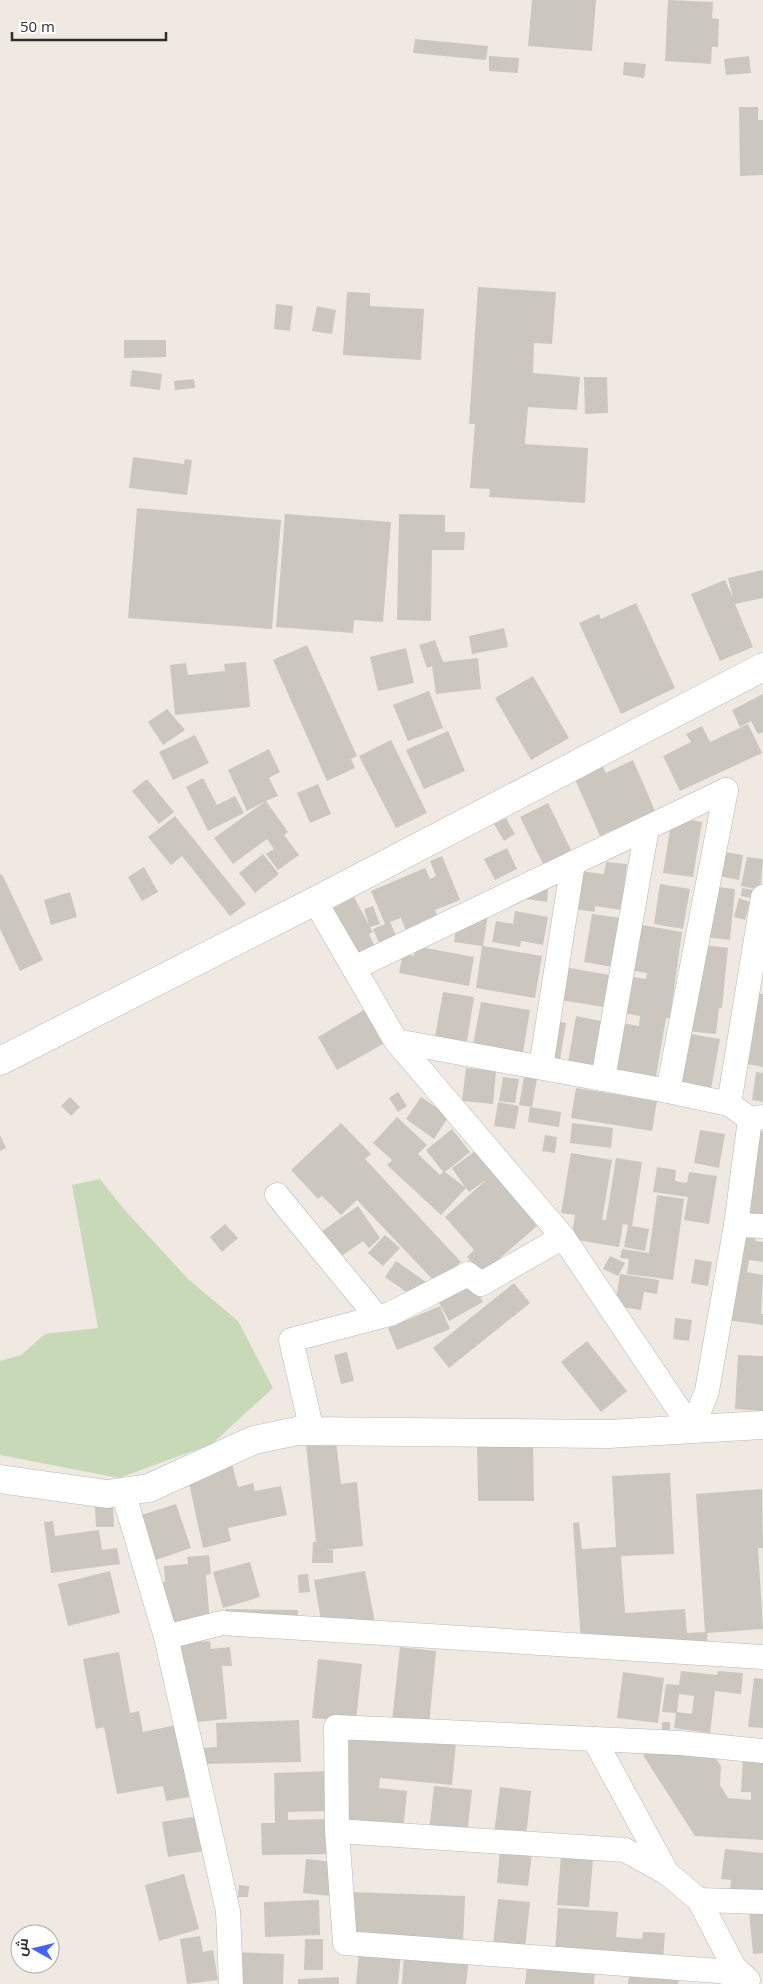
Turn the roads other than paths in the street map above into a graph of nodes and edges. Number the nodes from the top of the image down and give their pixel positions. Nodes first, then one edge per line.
1 (763, 667) edge
2 (647, 828) junction
3 (573, 863) junction
4 (763, 897) edge
5 (315, 902) junction
6 (354, 968) junction
7 (396, 1041) junction
8 (0, 1061) edge
9 (541, 1067) junction
10 (603, 1079) junction
11 (668, 1090) junction
12 (730, 1104) junction
13 (757, 1118) edge
14 (277, 1196) dead end
15 (736, 1225) junction
16 (763, 1226) edge
17 (563, 1237) junction
18 (377, 1318) junction
19 (763, 1426) edge
20 (692, 1429) junction
21 (312, 1431) junction
22 (0, 1479) edge
23 (123, 1492) junction
24 (166, 1637) junction
25 (763, 1657) edge
26 (594, 1739) junction
27 (763, 1751) edge
28 (337, 1831) junction
29 (667, 1873) junction
30 (700, 1900) junction
31 (763, 1902) edge
32 (747, 1979) edge
33 (231, 1984) edge

1 - 5 main road
2 - 3 street
2 - 10 street
2 - 11 street
3 - 6 street
3 - 9 street
4 - 12 street
5 - 6 street
5 - 8 main road
6 - 7 street
7 - 9 street
7 - 17 street
9 - 10 street
10 - 11 street
11 - 12 street
12 - 13 street
13 - 15 street
14 - 18 street
15 - 16 street
15 - 20 street
17 - 18 street
17 - 20 street
18 - 21 street
19 - 20 main road
20 - 21 main road
21 - 23 main road
22 - 23 main road
23 - 24 street
24 - 25 street
24 - 33 street
26 - 27 street
26 - 28 street
26 - 29 street
28 - 29 street
28 - 32 street
29 - 30 street
30 - 31 street
30 - 32 street

